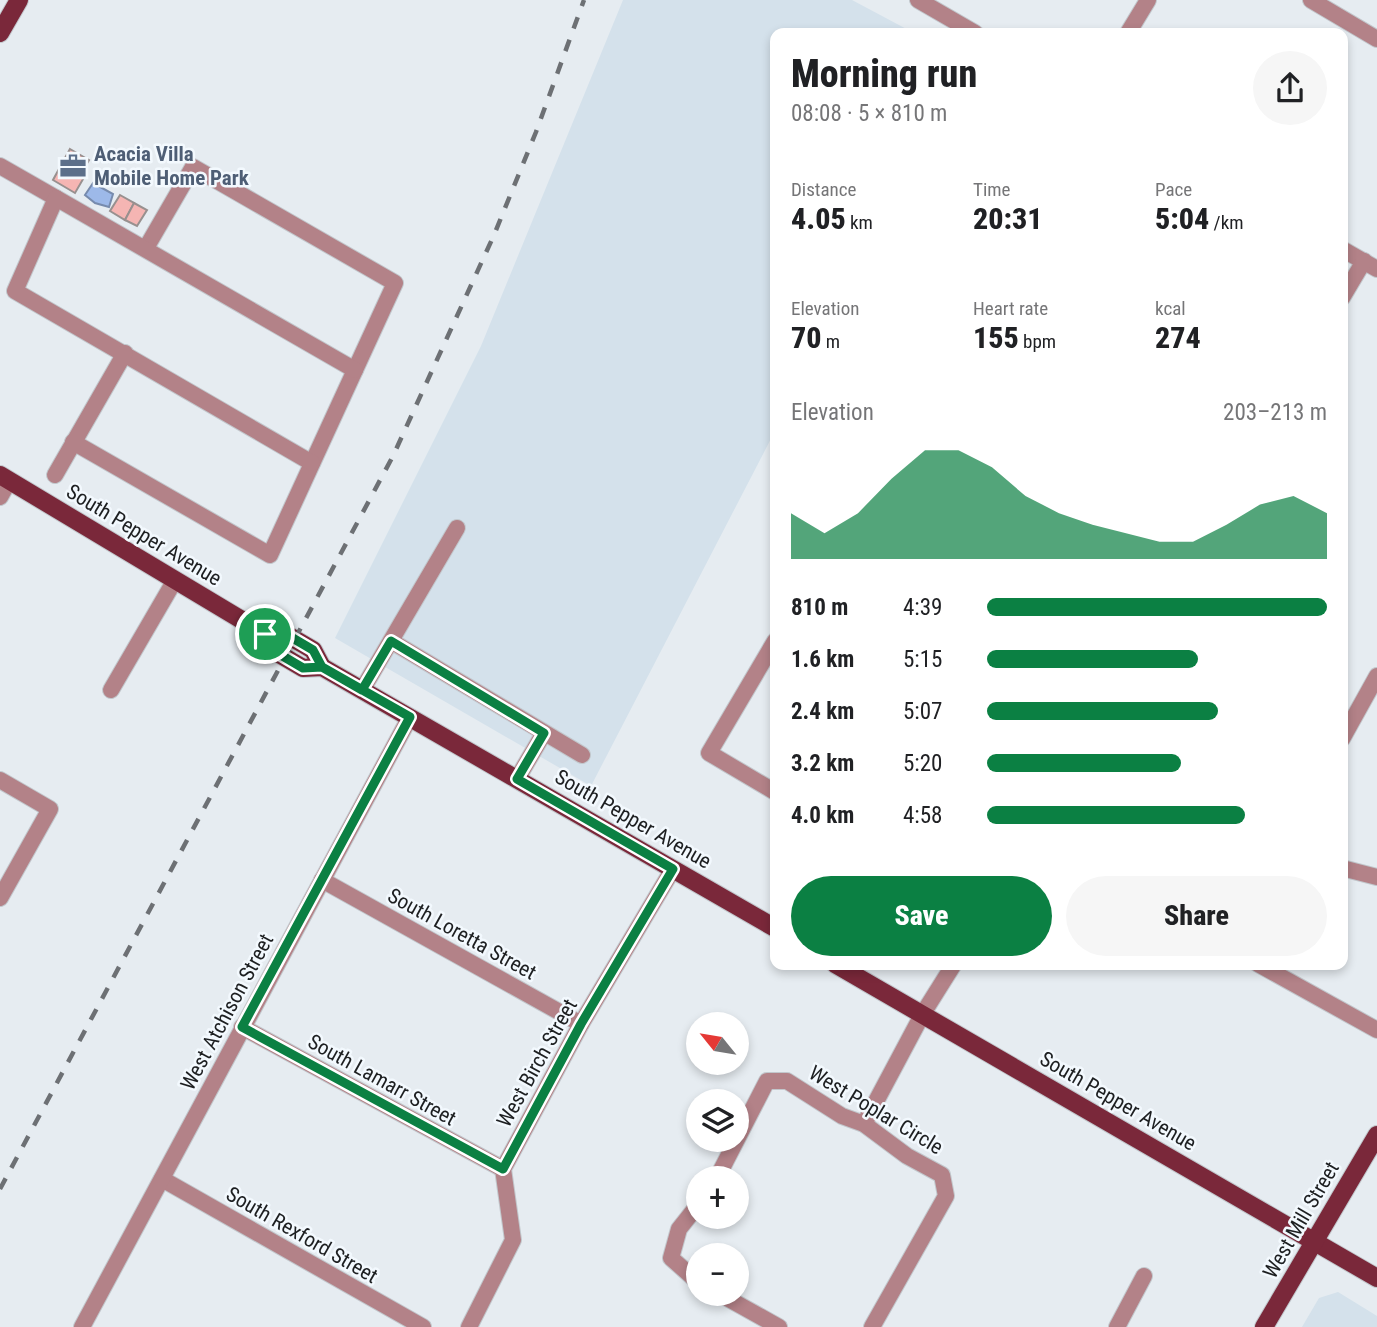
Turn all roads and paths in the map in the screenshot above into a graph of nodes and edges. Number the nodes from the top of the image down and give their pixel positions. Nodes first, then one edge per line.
1 (1148, 0) edge
2 (1311, 0) edge
3 (924, 1) edge
4 (11, 5) edge
5 (967, 28) edge
6 (1131, 28) edge
7 (0, 33) edge
8 (1377, 39) edge
9 (0, 166) edge
10 (56, 198) junction
11 (146, 248) junction
12 (1348, 252) edge
13 (1370, 265) edge
14 (1348, 292) edge
15 (125, 353) junction
16 (355, 370) junction
17 (73, 442) junction
18 (312, 463) junction
19 (55, 475) dead end
20 (5, 478) edge
21 (0, 497) edge
22 (457, 528) dead end
23 (175, 580) junction
24 (391, 641) junction
25 (770, 649) edge
26 (1377, 676) edge
27 (111, 690) dead end
28 (362, 690) junction
29 (410, 717) junction
30 (1348, 728) edge
31 (544, 733) junction
32 (582, 755) dead end
33 (517, 779) junction
34 (0, 780) edge
35 (770, 789) edge
36 (673, 869) junction
37 (1348, 870) edge
38 (1377, 877) edge
39 (321, 880) junction
40 (0, 898) edge
41 (770, 925) edge
42 (845, 970) edge
43 (950, 970) edge
44 (1269, 970) edge
45 (922, 1015) junction
46 (581, 1024) junction
47 (242, 1027) junction
48 (1377, 1030) edge
49 (864, 1124) junction
50 (1377, 1135) edge
51 (1371, 1157) edge
52 (722, 1166) edge
53 (503, 1169) junction
54 (162, 1179) junction
55 (686, 1220) edge
56 (1315, 1241) junction
57 (686, 1271) edge
58 (1144, 1276) dead end
59 (1377, 1278) edge
60 (742, 1306) edge
61 (82, 1327) edge
62 (423, 1327) edge
63 (470, 1327) edge
64 (779, 1327) edge
65 (872, 1327) edge
66 (1117, 1327) edge
67 (1265, 1327) edge

1 - 6 street
2 - 8 street
3 - 5 street
4 - 7 main road
9 - 10 street
10 - 11 street
10 - 15 street
11 - 16 street
11 - 16 street
12 - 13 street
13 - 14 street
15 - 17 street
15 - 18 street
16 - 18 street
17 - 18 street
17 - 19 street
20 - 21 street
20 - 23 main road, South Pepper Avenue
22 - 24 street
23 - 27 street
23 - 28 main road, South Pepper Avenue
24 - 28 street
24 - 31 street
25 - 35 street
26 - 30 street
28 - 29 main road, South Pepper Avenue
29 - 33 main road, South Pepper Avenue
29 - 39 street, West Atchison Street
31 - 32 street
31 - 33 street
33 - 36 main road, South Pepper Avenue
34 - 40 street
36 - 41 main road, South Pepper Avenue
36 - 46 street, West Birch Street
37 - 38 street
39 - 46 street, South Loretta Street
39 - 47 street, West Atchison Street
42 - 45 main road, South Pepper Avenue
43 - 45 street
44 - 48 street
45 - 49 street
45 - 56 main road, South Pepper Avenue
46 - 53 street, West Birch Street
47 - 53 street, South Lamarr Street
47 - 54 street, West Atchison Street
49 - 52 street, West Poplar Circle
49 - 65 street, West Poplar Circle
50 - 51 main road, West Mill Street
51 - 56 main road, West Mill Street
53 - 63 street
54 - 61 street, West Atchison Street
54 - 62 street, South Rexford Street
55 - 57 street
56 - 59 main road, South Pepper Avenue
56 - 67 main road, West Mill Street
58 - 66 street
60 - 64 street

